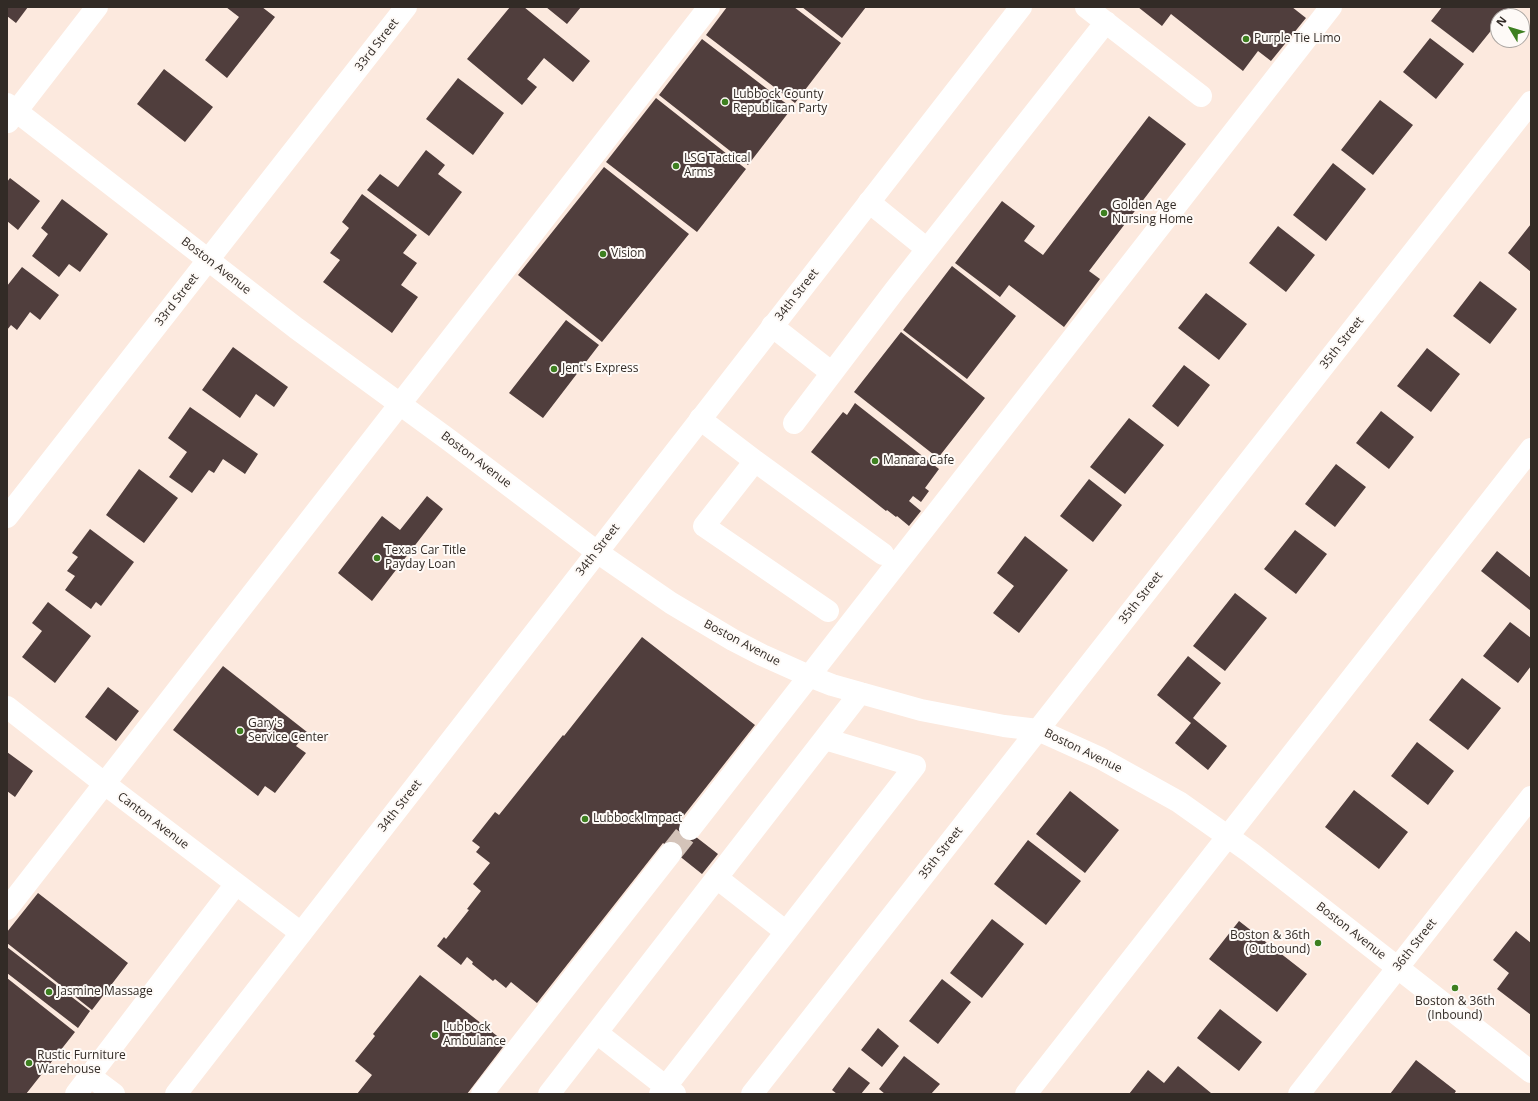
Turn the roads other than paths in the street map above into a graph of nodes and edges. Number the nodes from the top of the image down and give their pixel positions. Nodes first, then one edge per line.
1 (97, 7) edge
2 (406, 7) edge
3 (709, 7) edge
4 (1021, 7) edge
5 (1086, 7) edge
6 (1331, 7) edge
7 (1106, 22) junction
8 (1201, 96) dead end
9 (1531, 102) edge
10 (10, 113) edge
11 (869, 202) junction
12 (927, 250) junction
13 (208, 260) junction
14 (772, 326) junction
15 (832, 373) junction
16 (400, 404) junction
17 (700, 419) junction
18 (794, 423) dead end
19 (1531, 449) edge
20 (755, 461) junction
21 (7, 517) edge
22 (597, 552) junction
23 (883, 554) dead end
24 (828, 611) dead end
25 (809, 676) junction
26 (860, 693) junction
27 (7, 707) edge
28 (1038, 730) junction
29 (825, 739) junction
30 (105, 784) junction
31 (1531, 797) edge
32 (690, 829) tunnel mouth
33 (1228, 836) junction
34 (670, 853) tunnel mouth
35 (717, 878) junction
36 (236, 884) junction
37 (7, 909) edge
38 (786, 932) junction
39 (301, 933) junction
40 (1397, 968) junction
41 (597, 1033) junction
42 (1531, 1072) edge
43 (90, 1076) junction
44 (667, 1092) edge
45 (76, 1094) edge
46 (114, 1094) edge
47 (176, 1094) edge
48 (482, 1094) edge
49 (549, 1094) edge
50 (752, 1094) edge
51 (1026, 1094) edge
52 (1299, 1094) edge

1 - 10 street
2 - 13 street, 33rd Street
3 - 16 street
4 - 11 street, 34th Street
5 - 7 street
6 - 25 street
7 - 8 street
7 - 12 street
9 - 28 street, 35th Street
10 - 13 street, Boston Avenue
11 - 12 street
11 - 14 street, 34th Street
12 - 15 street
13 - 16 street, Boston Avenue
13 - 21 street, 33rd Street
14 - 15 street
14 - 17 street, 34th Street
15 - 18 street
16 - 22 street, Boston Avenue
16 - 30 street
17 - 20 street
17 - 22 street, 34th Street
19 - 33 street
20 - 23 street
20 - 24 street
22 - 25 street, Boston Avenue
22 - 39 street, 34th Street
25 - 26 street, Boston Avenue
25 - 32 street
26 - 28 street, Boston Avenue
26 - 29 street
27 - 30 street, Canton Avenue
28 - 33 street, Boston Avenue
28 - 50 street, 35th Street
29 - 35 street
29 - 38 street
30 - 36 street, Canton Avenue
30 - 37 street
31 - 40 street, 36th Street
33 - 40 street, Boston Avenue
33 - 51 street
34 - 48 street
35 - 38 street
35 - 41 street
36 - 39 street, Canton Avenue
36 - 43 street
38 - 44 street
39 - 47 street, 34th Street
40 - 42 street, Boston Avenue
40 - 52 street, 36th Street
41 - 44 street
41 - 49 street
43 - 45 street
43 - 46 street

